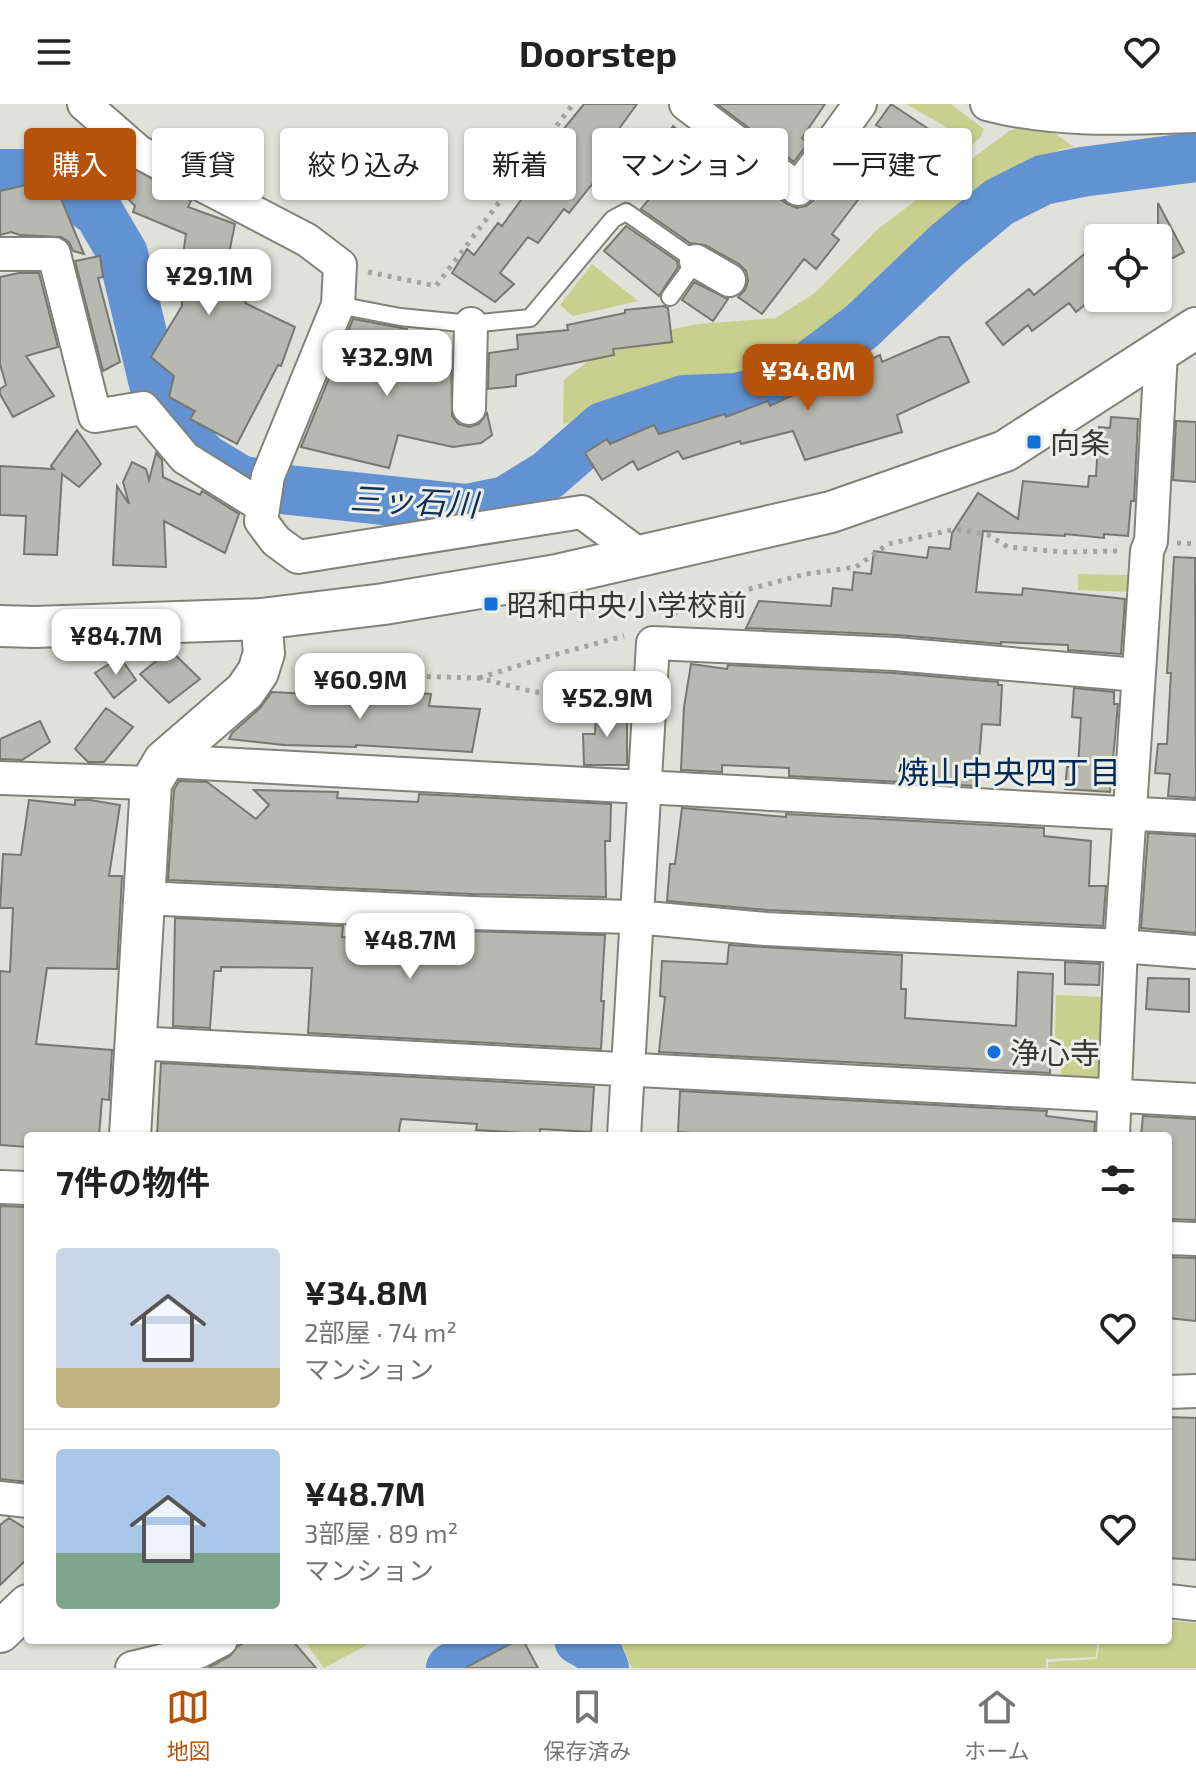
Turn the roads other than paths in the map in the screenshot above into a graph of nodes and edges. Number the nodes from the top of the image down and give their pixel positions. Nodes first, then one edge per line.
1 (84, 104) edge
2 (686, 104) edge
3 (860, 104) edge
4 (987, 104) edge
5 (1196, 116) edge
6 (0, 254) edge
7 (696, 261) junction
8 (729, 280) dead end
9 (670, 297) dead end
10 (338, 305) junction
11 (471, 324) junction
12 (1196, 328) edge
13 (1161, 351) junction
14 (469, 408) dead end
15 (264, 493) junction
16 (642, 557) junction
17 (261, 619) junction
18 (0, 626) edge
19 (1138, 675) junction
20 (157, 772) junction
21 (0, 778) edge
22 (644, 787) junction
23 (1129, 812) junction
24 (1196, 817) edge
25 (143, 898) junction
26 (636, 917) junction
27 (1121, 946) junction
28 (1196, 952) edge
29 (135, 1043) junction
30 (628, 1068) junction
31 (1115, 1094) junction
32 (1196, 1100) edge
33 (130, 1132) edge
34 (624, 1132) edge
35 (1113, 1132) edge
36 (0, 1187) edge
37 (24, 1188) edge
38 (1172, 1238) edge
39 (1196, 1239) edge
40 (1196, 1391) edge
41 (1172, 1392) edge
42 (0, 1498) edge
43 (24, 1501) edge
44 (1172, 1601) edge
45 (1196, 1604) edge
46 (24, 1609) edge
47 (0, 1632) edge
48 (213, 1644) edge
49 (132, 1668) edge

1 - 10 street
2 - 3 street
4 - 5 street
6 - 15 street
7 - 8 street
7 - 9 lane
7 - 11 lane
10 - 11 lane
10 - 15 street
11 - 14 street
12 - 13 street
13 - 16 street
13 - 19 street
15 - 16 street
16 - 17 street
17 - 18 street
17 - 20 street
19 - 22 street
19 - 23 street
20 - 21 street
20 - 22 street
20 - 25 street
22 - 23 street
22 - 26 street
23 - 24 street
23 - 27 street
25 - 26 street
25 - 29 street
26 - 27 street
26 - 30 street
27 - 28 street
27 - 31 street
29 - 30 street
29 - 33 street
30 - 31 street
30 - 34 street
31 - 32 street
31 - 35 street
36 - 37 street
38 - 39 street
40 - 41 street
42 - 43 street
44 - 45 street
46 - 47 street
48 - 49 street

